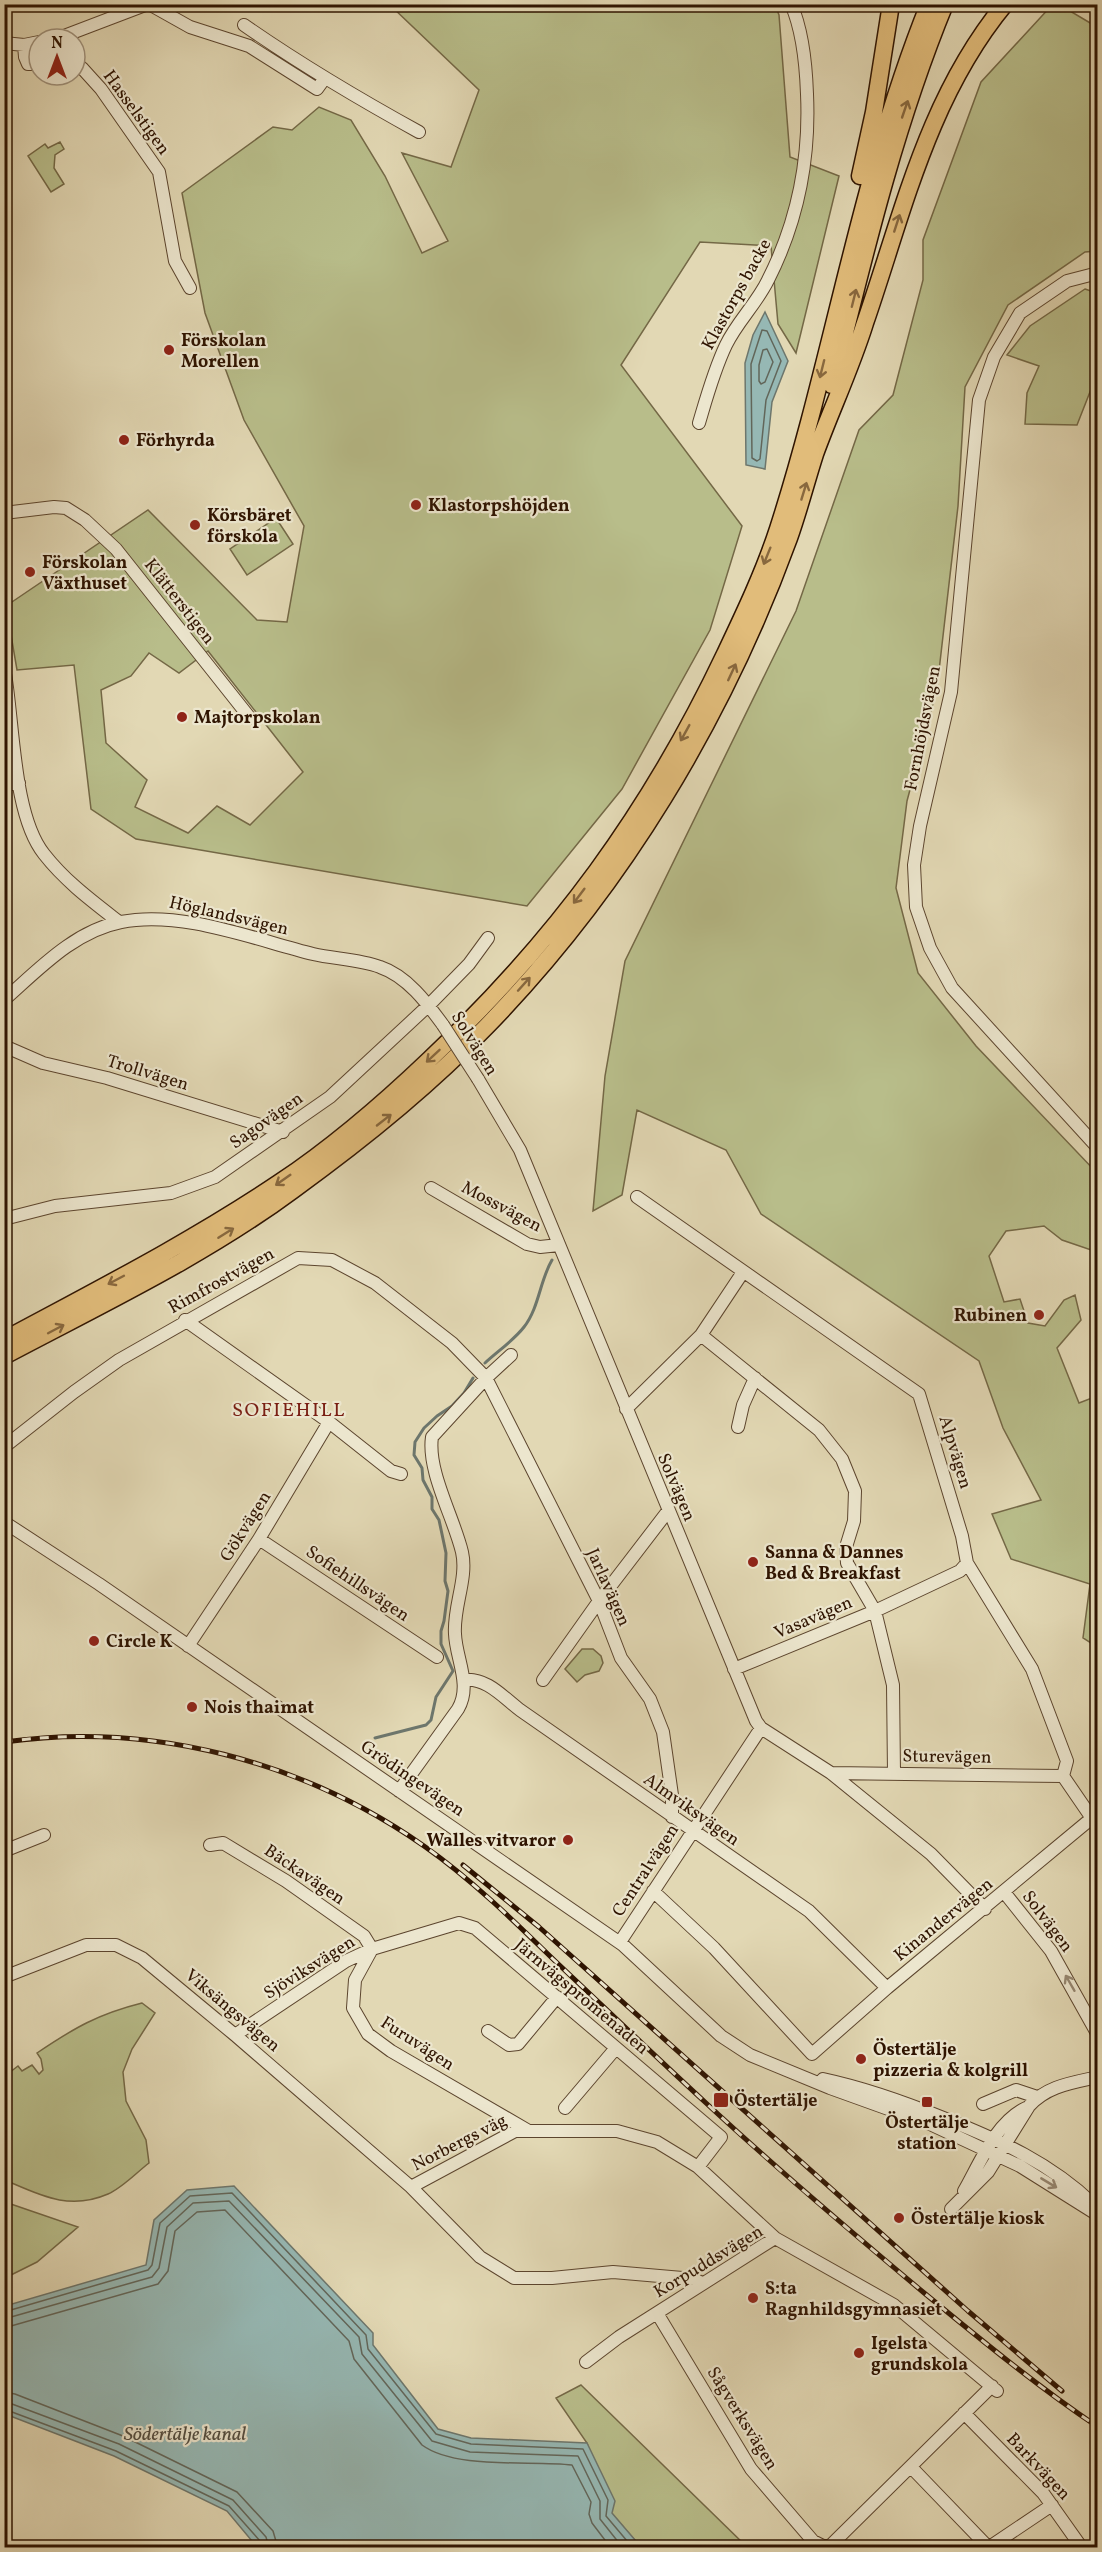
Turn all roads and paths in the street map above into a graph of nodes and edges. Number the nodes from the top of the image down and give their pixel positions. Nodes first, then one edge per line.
1 (148, 4) edge
2 (791, 4) edge
3 (891, 4) edge
4 (929, 4) edge
5 (945, 4) edge
6 (1005, 4) edge
7 (244, 25) dead end
8 (87, 27) edge
9 (4, 43) edge
10 (27, 44) edge
11 (24, 45) junction
12 (27, 62) edge
13 (87, 73) edge
14 (326, 78) junction
15 (419, 132) dead end
16 (1098, 273) edge
17 (190, 288) dead end
18 (837, 313) junction
19 (699, 423) dead end
20 (815, 456) junction
21 (4, 513) edge
22 (4, 668) edge
23 (250, 718) dead end
24 (19, 783) junction
25 (4, 785) edge
26 (119, 922) junction
27 (488, 938) dead end
28 (4, 1000) edge
29 (429, 1005) junction
30 (4, 1046) edge
31 (283, 1132) junction
32 (1096, 1142) edge
33 (431, 1188) dead end
34 (637, 1197) dead end
35 (5, 1218) edge
36 (559, 1245) junction
37 (743, 1272) junction
38 (185, 1320) junction
39 (701, 1335) junction
40 (4, 1340) edge
41 (511, 1354) dead end
42 (4, 1356) edge
43 (486, 1378) junction
44 (755, 1378) junction
45 (626, 1409) junction
46 (329, 1422) junction
47 (738, 1427) dead end
48 (4, 1447) edge
49 (401, 1474) dead end
50 (668, 1511) junction
51 (4, 1522) edge
52 (259, 1539) junction
53 (967, 1563) junction
54 (598, 1602) junction
55 (874, 1611) junction
56 (188, 1646) junction
57 (436, 1657) dead end
58 (734, 1669) junction
59 (464, 1680) junction
60 (543, 1680) dead end
61 (761, 1728) junction
62 (831, 1773) junction
63 (894, 1773) junction
64 (1063, 1776) junction
65 (399, 1791) junction
66 (672, 1817) junction
67 (1095, 1820) edge
68 (693, 1831) junction
69 (44, 1835) dead end
70 (210, 1845) dead end
71 (4, 1851) edge
72 (653, 1891) junction
73 (1004, 1892) junction
74 (985, 1909) junction
75 (620, 1942) junction
76 (372, 1949) junction
77 (4, 1977) edge
78 (887, 1988) junction
79 (557, 1997) junction
80 (488, 2031) dead end
81 (235, 2035) junction
82 (1098, 2035) edge
83 (616, 2048) junction
84 (793, 2073) junction
85 (1098, 2077) edge
86 (1033, 2102) junction
87 (983, 2104) dead end
88 (565, 2108) dead end
89 (527, 2130) junction
90 (995, 2138) junction
91 (1007, 2143) junction
92 (987, 2151) junction
93 (999, 2156) junction
94 (698, 2166) junction
95 (411, 2187) junction
96 (961, 2197) junction
97 (1098, 2208) edge
98 (951, 2209) dead end
99 (1098, 2215) edge
100 (775, 2238) junction
101 (702, 2283) junction
102 (657, 2313) junction
103 (586, 2362) dead end
104 (994, 2389) joint
105 (964, 2414) junction
106 (911, 2467) junction
107 (1053, 2505) junction
108 (989, 2547) edge
109 (1082, 2547) edge

1 - 8 street
1 - 14 street
2 - 19 street, Klastorps backe
3 - 18 highway
4 - 18 highway
20 -> 5 highway
20 -> 6 highway
7 - 14 street
9 - 11 street
10 - 11 street
11 - 12 street
13 - 17 street, Hasselstigen
14 - 15 street
16 - 32 street, Fornhöjdsvägen
18 -> 40 highway
42 -> 20 highway
21 - 23 street, Klätterstigen
22 - 24 street
24 - 25 street
24 - 26 street
26 - 28 street, Höglandsvägen
26 - 29 street, Höglandsvägen
27 - 29 street, Sagovägen
29 - 31 street, Sagovägen
29 - 36 street, Solvägen, bridge
30 - 31 street, Trollvägen
31 - 35 street, Sagovägen
33 - 36 street, Mossvägen
34 - 37 street, Alpvägen
36 - 45 street, Solvägen
37 - 39 street
37 - 53 street, Alpvägen
38 - 43 street, Rimfrostvägen
38 - 46 street
38 - 48 street, Rimfrostvägen
39 - 44 street
39 - 45 street
41 - 43 street
43 - 54 street, Jarlavägen
43 - 59 street
44 - 47 street
44 - 55 street
45 - 50 street, Solvägen
46 - 49 street
46 - 52 street, Gökvägen
50 - 54 street
50 - 58 street, Solvägen
51 - 56 street, Grödingevägen
52 - 56 street, Gökvägen
52 - 57 street, Sofiehillsvägen
53 - 55 street, Vasavägen
53 - 64 street, Alpvägen
54 - 60 street
54 - 66 street, Jarlavägen
55 - 58 street, Vasavägen
55 - 63 street
56 - 65 street, Grödingevägen
58 - 61 street, Solvägen
59 - 65 street
59 - 66 street, Almviksvägen
61 - 62 street
61 - 68 street, Centralvägen
62 - 63 street, Sturevägen
62 - 74 street
63 - 64 street, Sturevägen
64 - 67 street
65 - 75 street, Grödingevägen
66 - 68 street, Almviksvägen
67 - 73 street, Kinandervägen
68 - 72 street, Centralvägen
68 - 78 street, Almviksvägen
69 - 71 street
70 - 76 street, Bäckavägen
72 - 75 street, Centralvägen
72 - 78 street, Kinandervägen
73 - 74 street, Kinandervägen
82 -> 73 street, Solvägen
74 - 78 street, Kinandervägen
75 - 84 street, Grödingevägen
76 - 79 street, Järnvägspromenaden
76 - 81 street, Sjöviksvägen
76 - 89 street, Furuvägen
77 - 81 street, Viksängsvägen
79 - 80 street
79 - 83 street, Järnvägspromenaden
81 - 95 street, Viksängsvägen
83 - 88 street
83 - 94 street, Järnvägspromenaden
84 - 90 street, Grödingevägen
84 - 92 street, Grödingevägen
85 - 86 street
86 - 87 street
86 - 90 street
86 - 91 street
89 - 94 street, Norbergs väg
89 - 95 street, Norbergs väg
90 - 91 street, Grödingevägen
90 - 92 street
91 - 93 street
91 - 97 street, Grödingevägen
92 - 93 street, Grödingevägen
92 - 96 street
93 - 96 street
93 -> 99 street, Grödingevägen
94 - 100 street, Norbergs väg
95 - 101 street, Viksängsvägen
96 - 98 street
100 - 101 street, Korpuddsvägen
100 - 104 street, Korpuddsvägen
101 - 102 street, Korpuddsvägen
102 - 103 street, Korpuddsvägen
102 - 106 street, Sågverksvägen
104 - 105 street, Sågverksvägen
105 - 106 street, Sågverksvägen
105 - 107 street, Barkvägen
106 - 108 street
107 - 108 street
107 - 109 street, Barkvägen

